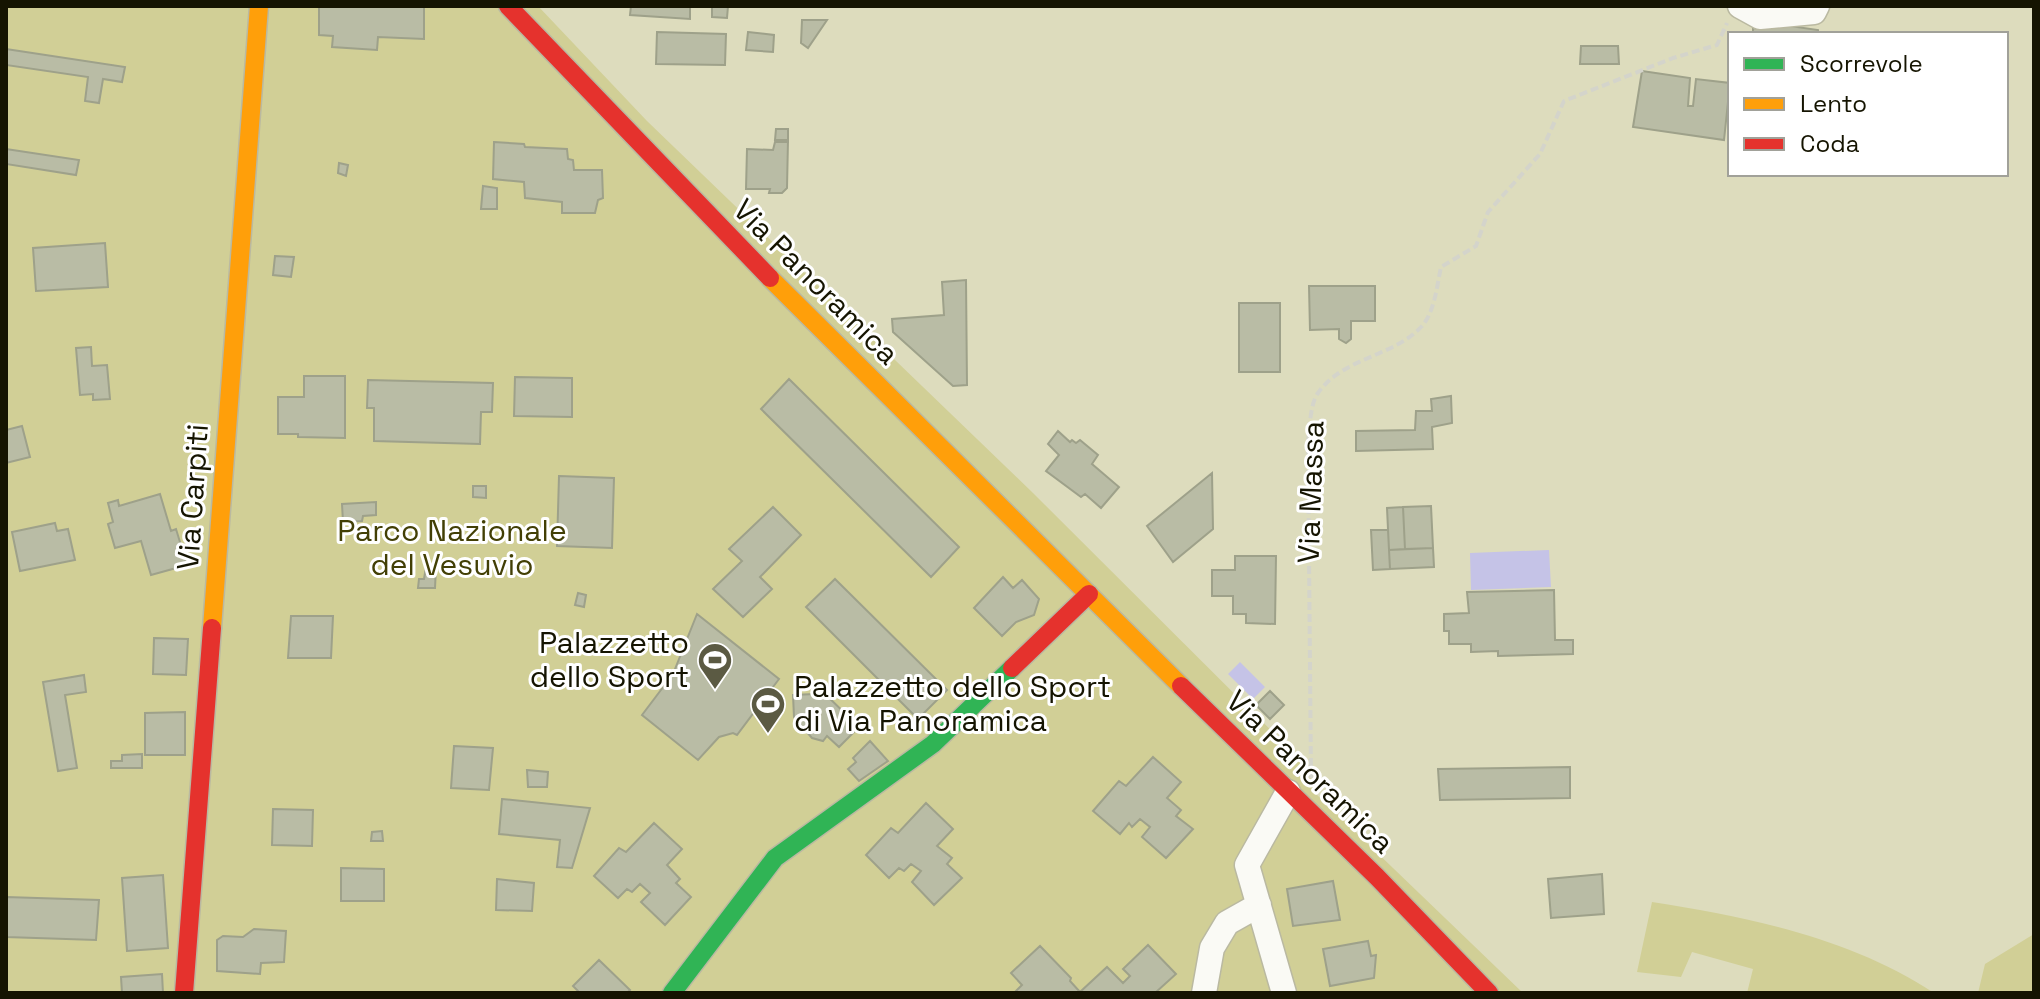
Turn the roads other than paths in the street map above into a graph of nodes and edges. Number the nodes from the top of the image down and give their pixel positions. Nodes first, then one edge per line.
1 (259, 6) edge
2 (508, 6) edge
3 (1817, 6) edge
4 (1734, 12) edge
5 (1089, 594) junction
6 (1288, 792) junction
7 (1259, 905) junction
8 (184, 993) edge
9 (672, 993) edge
10 (1204, 993) edge
11 (1284, 993) edge
12 (1489, 993) edge

1 - 8 street, Via Carpiti
2 - 5 street, Via Panoramica
3 - 4 street
5 - 6 street, Via Panoramica
5 - 9 street
6 - 7 street
6 - 12 street, Via Panoramica
7 - 10 street
7 - 11 street

